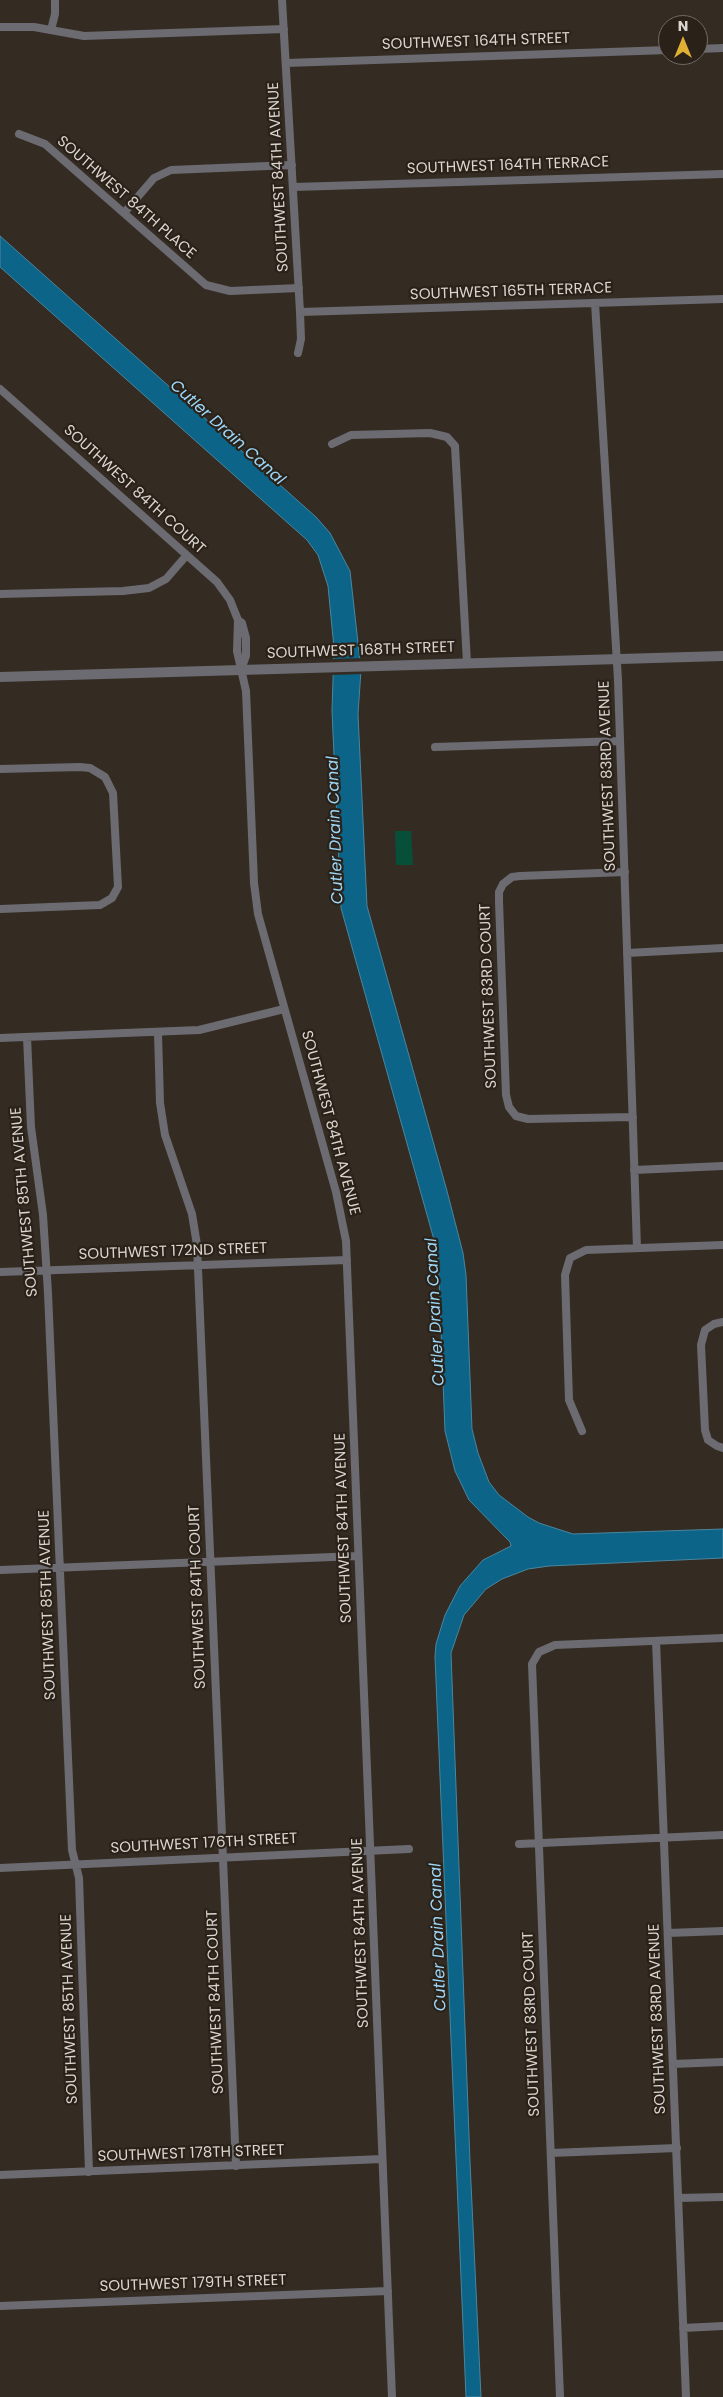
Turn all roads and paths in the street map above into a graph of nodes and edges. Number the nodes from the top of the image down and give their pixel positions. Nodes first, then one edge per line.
1 (55, 0) edge
2 (282, 0) edge
3 (0, 27) edge
4 (51, 30) junction
5 (284, 30) junction
6 (723, 48) edge
7 (708, 49) edge
8 (658, 50) edge
9 (286, 63) junction
10 (19, 134) dead end
11 (292, 165) junction
12 (723, 174) edge
13 (294, 187) junction
14 (124, 213) junction
15 (299, 288) junction
16 (723, 299) edge
17 (595, 303) junction
18 (300, 312) junction
19 (298, 353) dead end
20 (0, 389) edge
21 (332, 444) dead end
22 (186, 556) junction
23 (0, 594) edge
24 (723, 656) edge
25 (616, 659) junction
26 (467, 663) junction
27 (241, 670) junction
28 (0, 677) edge
29 (620, 741) junction
30 (435, 747) dead end
31 (0, 769) edge
32 (625, 872) junction
33 (0, 909) edge
34 (723, 948) edge
35 (627, 952) junction
36 (284, 1009) junction
37 (158, 1033) junction
38 (27, 1037) junction
39 (0, 1038) edge
40 (633, 1117) junction
41 (723, 1166) edge
42 (634, 1170) junction
43 (723, 1245) edge
44 (637, 1248) junction
45 (347, 1260) junction
46 (197, 1265) junction
47 (46, 1270) junction
48 (0, 1272) edge
49 (723, 1322) edge
50 (582, 1431) dead end
51 (723, 1448) edge
52 (358, 1556) junction
53 (210, 1560) junction
54 (60, 1567) junction
55 (0, 1570) edge
56 (723, 1638) edge
57 (656, 1641) junction
58 (723, 1835) edge
59 (665, 1838) junction
60 (539, 1843) junction
61 (519, 1844) dead end
62 (408, 1849) dead end
63 (372, 1850) junction
64 (223, 1857) junction
65 (75, 1864) junction
66 (0, 1868) edge
67 (723, 1931) edge
68 (668, 1933) junction
69 (723, 2062) edge
70 (673, 2064) junction
71 (677, 2148) junction
72 (551, 2153) junction
73 (382, 2159) junction
74 (236, 2166) junction
75 (89, 2172) junction
76 (0, 2175) edge
77 (723, 2197) edge
78 (678, 2198) junction
79 (388, 2291) junction
80 (0, 2306) edge
81 (723, 2326) edge
82 (683, 2328) junction
83 (392, 2397) edge
84 (560, 2397) edge
85 (686, 2397) edge

1 - 4 street
2 - 5 street, SOUTHWEST 84TH AVENUE
3 - 4 street
4 - 5 street
5 - 9 street, SOUTHWEST 84TH AVENUE
6 - 7 street
8 - 9 street, SOUTHWEST 164TH STREET
9 - 11 street, SOUTHWEST 84TH AVENUE
10 - 14 street, SOUTHWEST 84TH PLACE
11 - 13 street, SOUTHWEST 84TH AVENUE
11 - 14 street
12 - 13 street, SOUTHWEST 164TH TERRACE
13 - 15 street, SOUTHWEST 84TH AVENUE
14 - 15 street, SOUTHWEST 84TH PLACE
15 - 18 street, SOUTHWEST 84TH AVENUE
16 - 17 street, SOUTHWEST 165TH TERRACE
17 - 18 street, SOUTHWEST 165TH TERRACE
17 - 25 street, SOUTHWEST 83RD AVENUE
18 - 19 street, SOUTHWEST 84TH AVENUE
20 - 22 street, SOUTHWEST 84TH COURT
21 - 26 street
22 - 23 street
22 - 27 street, SOUTHWEST 84TH COURT
24 - 25 street, SOUTHWEST 168TH STREET
25 - 26 street, SOUTHWEST 168TH STREET
25 - 29 street, SOUTHWEST 83RD AVENUE
26 - 27 street, SOUTHWEST 168TH STREET
27 - 28 street, SOUTHWEST 168TH STREET
27 - 36 street, SOUTHWEST 84TH AVENUE
29 - 30 street
29 - 32 street, SOUTHWEST 83RD AVENUE
31 - 33 street
32 - 35 street, SOUTHWEST 83RD AVENUE
32 - 40 street, SOUTHWEST 83RD COURT
34 - 35 street
35 - 40 street, SOUTHWEST 83RD AVENUE
36 - 37 street
36 - 45 street, SOUTHWEST 84TH AVENUE
37 - 38 street
37 - 46 street, SOUTHWEST 84TH COURT
38 - 39 street
38 - 47 street, SOUTHWEST 85TH AVENUE
40 - 42 street, SOUTHWEST 83RD AVENUE
41 - 42 street
42 - 44 street, SOUTHWEST 83RD AVENUE
43 - 44 street
44 - 50 street
45 - 46 street, SOUTHWEST 172ND STREET
45 - 52 street, SOUTHWEST 84TH AVENUE
46 - 47 street, SOUTHWEST 172ND STREET
46 - 53 street, SOUTHWEST 84TH COURT
47 - 48 street, SOUTHWEST 172ND STREET
47 - 54 street, SOUTHWEST 85TH AVENUE
49 - 51 street
52 - 53 street
52 - 63 street, SOUTHWEST 84TH AVENUE
53 - 54 street
53 - 64 street, SOUTHWEST 84TH COURT
54 - 55 street
54 - 65 street, SOUTHWEST 85TH AVENUE
56 - 57 street
57 - 59 street, SOUTHWEST 83RD AVENUE
57 - 60 street, SOUTHWEST 83RD COURT
58 - 59 street
59 - 60 street
59 - 68 street, SOUTHWEST 83RD AVENUE
60 - 61 street
60 - 72 street, SOUTHWEST 83RD COURT
62 - 63 street, SOUTHWEST 176TH STREET
63 - 64 street, SOUTHWEST 176TH STREET
63 - 73 street, SOUTHWEST 84TH AVENUE
64 - 65 street, SOUTHWEST 176TH STREET
64 - 74 street, SOUTHWEST 84TH COURT
65 - 66 street, SOUTHWEST 176TH STREET
65 - 75 street, SOUTHWEST 85TH AVENUE
67 - 68 street
68 - 70 street, SOUTHWEST 83RD AVENUE
69 - 70 street
70 - 71 street, SOUTHWEST 83RD AVENUE
71 - 72 street
71 - 78 street, SOUTHWEST 83RD AVENUE
72 - 84 street, SOUTHWEST 83RD COURT
73 - 74 street, SOUTHWEST 178TH STREET
73 - 79 street, SOUTHWEST 84TH AVENUE
74 - 75 street, SOUTHWEST 178TH STREET
75 - 76 street, SOUTHWEST 178TH STREET
77 - 78 street
78 - 82 street, SOUTHWEST 83RD AVENUE
79 - 80 street, SOUTHWEST 179TH STREET
79 - 83 street, SOUTHWEST 84TH AVENUE
81 - 82 street
82 - 85 street, SOUTHWEST 83RD AVENUE

